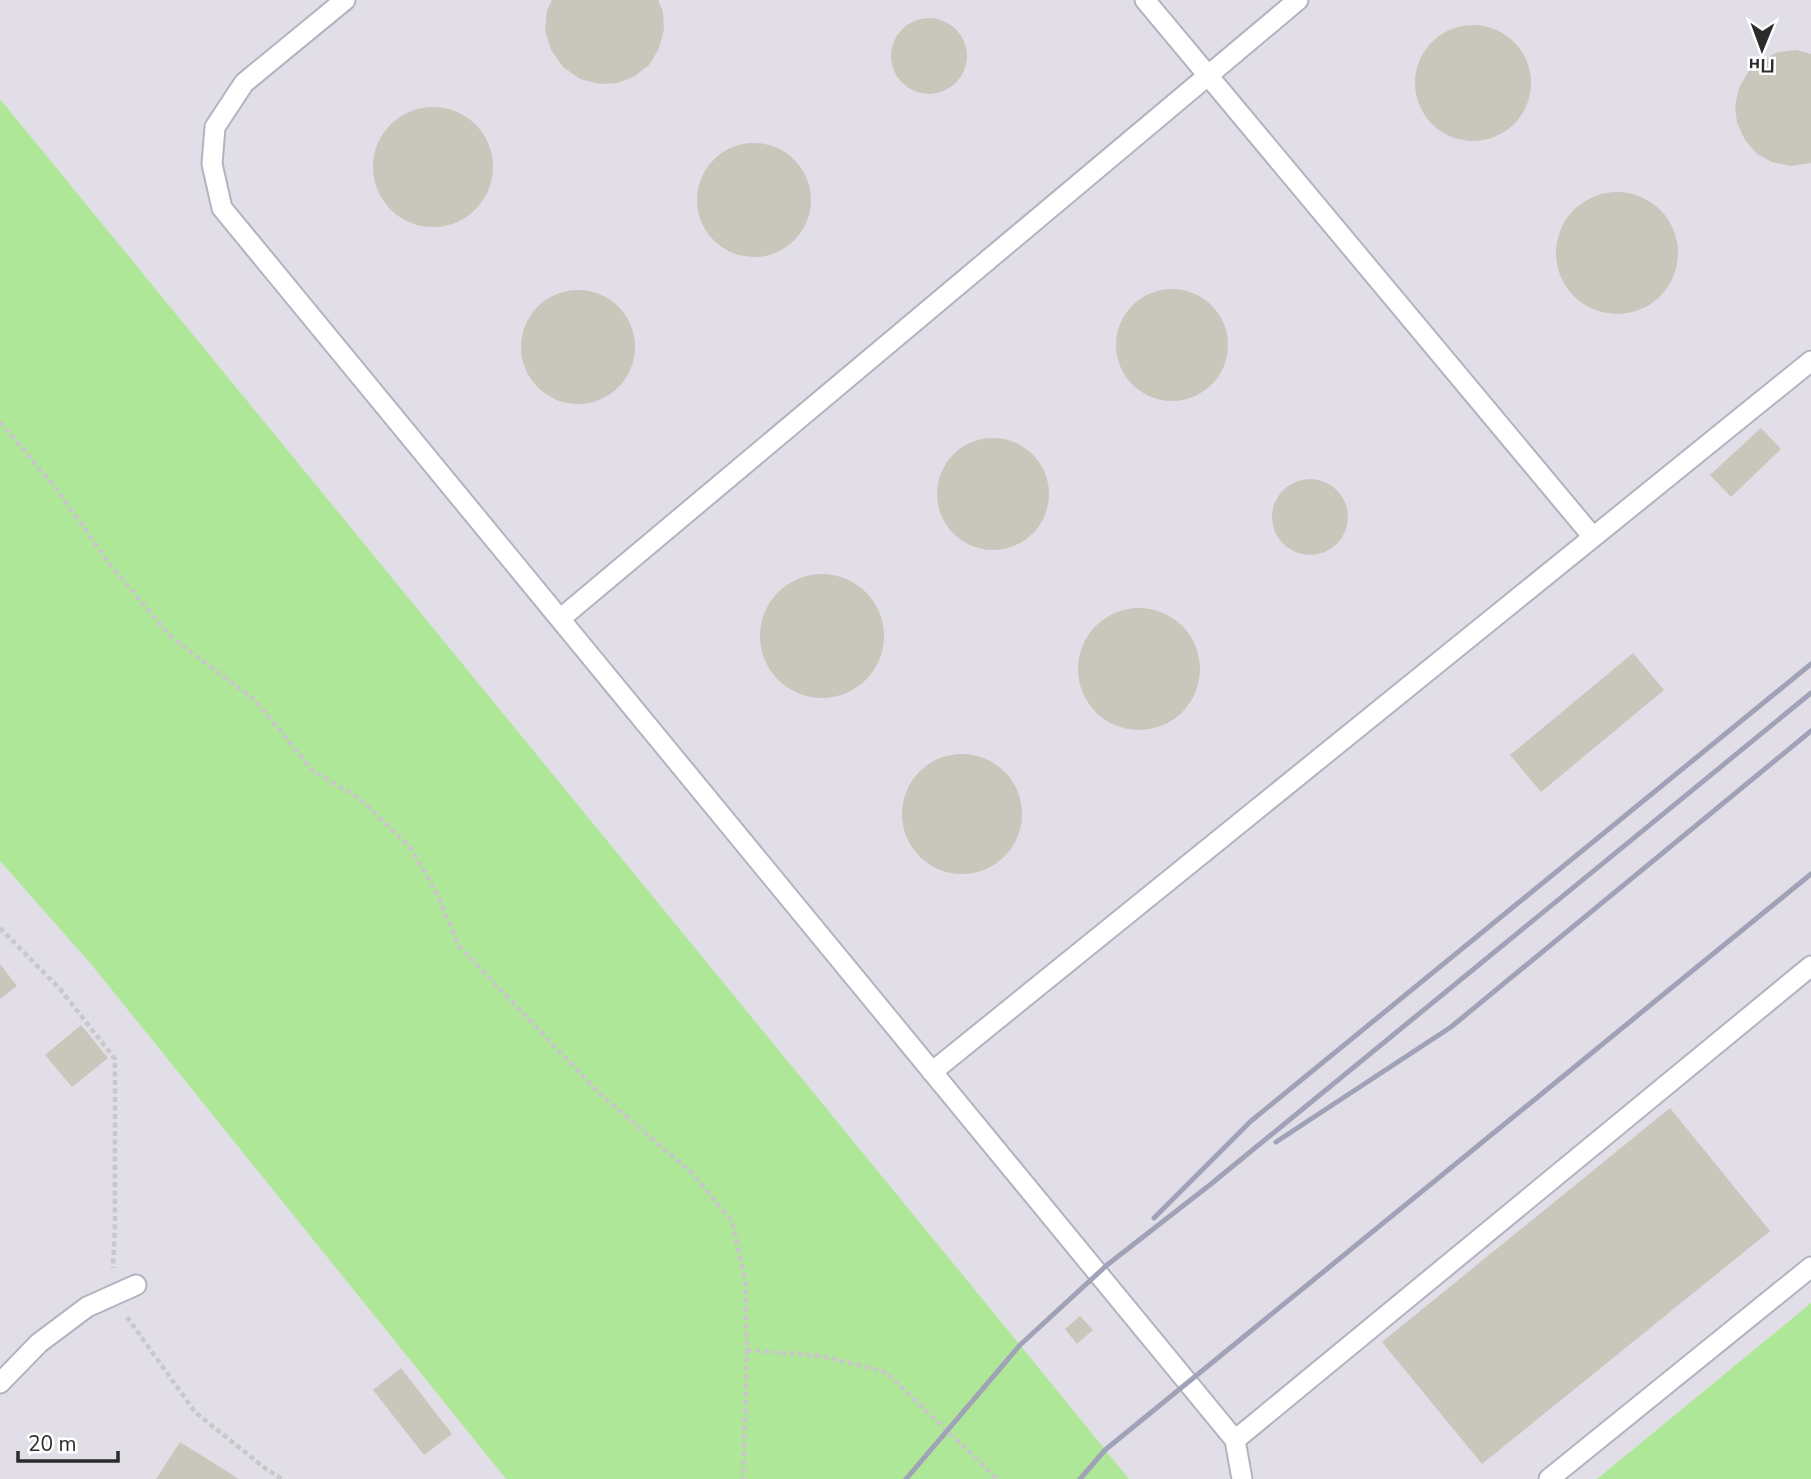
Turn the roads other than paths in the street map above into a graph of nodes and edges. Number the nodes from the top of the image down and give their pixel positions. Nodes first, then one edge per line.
1 (345, 0) edge
2 (1145, 0) edge
3 (1298, 0) edge
4 (1208, 75) junction
5 (1811, 360) edge
6 (1593, 537) junction
7 (560, 619) junction
8 (1811, 967) edge
9 (932, 1072) junction
10 (1811, 1267) edge
11 (136, 1285) dead end
12 (0, 1383) edge
13 (1235, 1440) junction
14 (1242, 1479) edge
15 (1549, 1479) edge

1 - 7 lane
2 - 4 lane
3 - 4 lane
4 - 6 lane
4 - 7 lane
5 - 6 lane
6 - 9 lane
7 - 9 lane
8 - 13 lane
9 - 13 lane
10 - 15 lane
11 - 12 lane
13 - 14 lane

